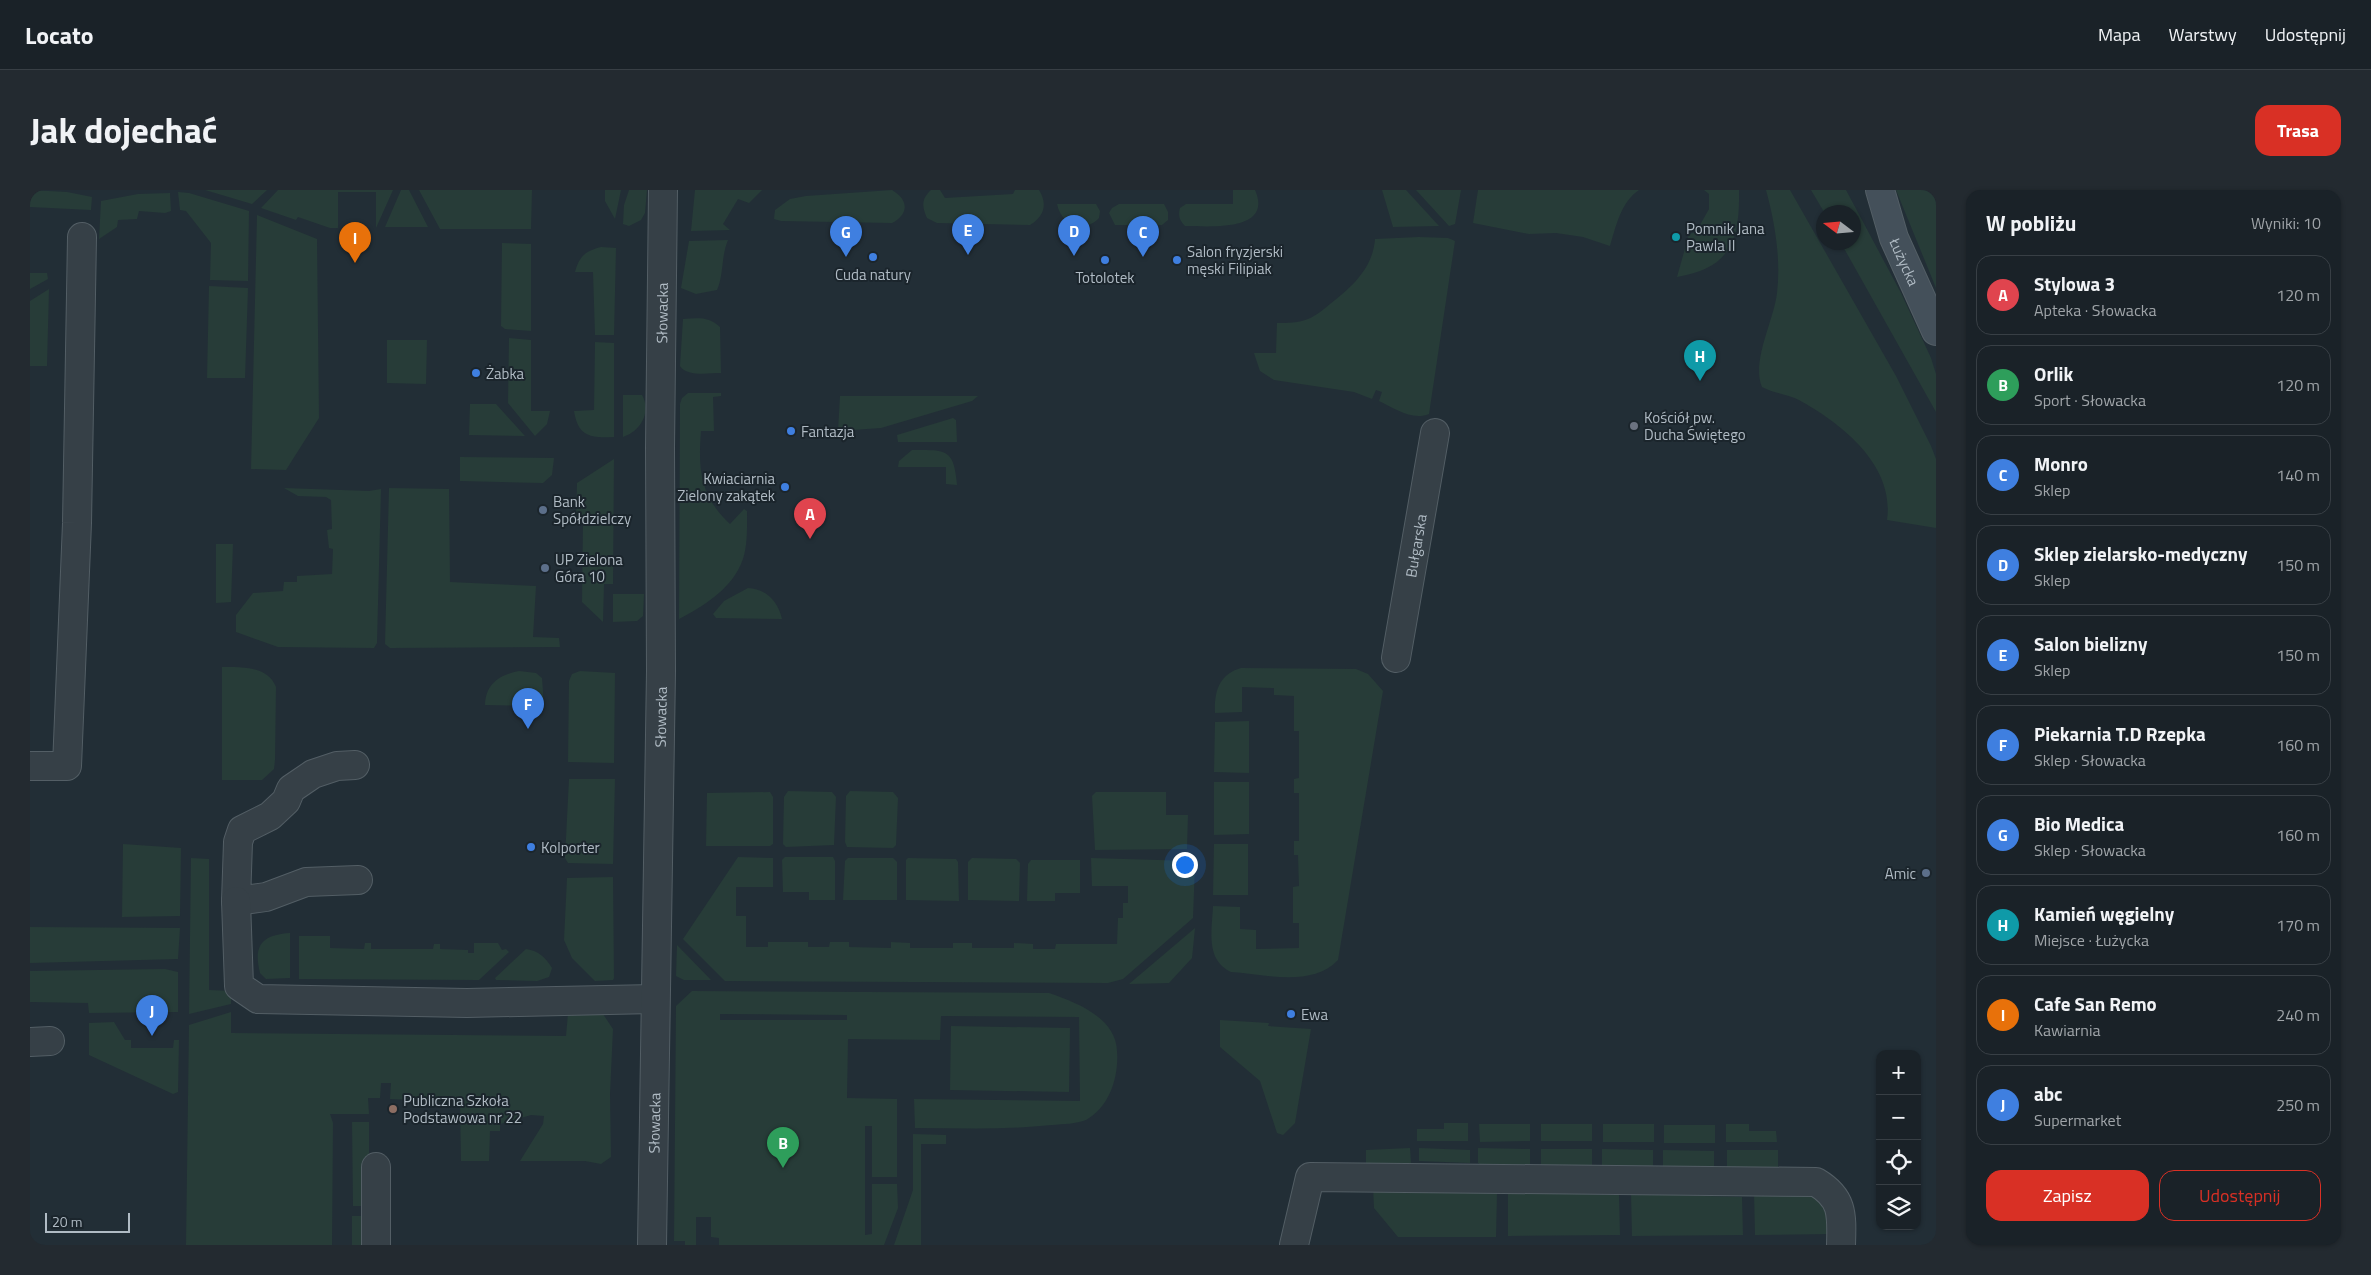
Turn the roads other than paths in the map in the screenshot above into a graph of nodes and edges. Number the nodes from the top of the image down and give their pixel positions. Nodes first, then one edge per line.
1 (663, 190) edge
2 (1864, 190) edge
3 (1880, 190) edge
4 (82, 237) dead end
5 (1894, 238) junction
6 (1936, 331) edge
7 (1435, 433) dead end
8 (1396, 658) dead end
9 (355, 765) dead end
10 (30, 766) edge
11 (358, 880) dead end
12 (236, 902) junction
13 (654, 999) junction
14 (376, 1167) dead end
15 (376, 1245) edge
16 (652, 1245) edge
17 (1294, 1245) edge
18 (1842, 1245) edge

1 - 13 street, Słowacka
2 - 5 main road
3 - 5 main road, Łużycka
4 - 10 street
5 - 6 main road, Łużycka
7 - 8 street, Bułgarska
9 - 12 street
11 - 12 street
12 - 13 street
13 - 16 street, Słowacka
14 - 15 street
17 - 18 street

